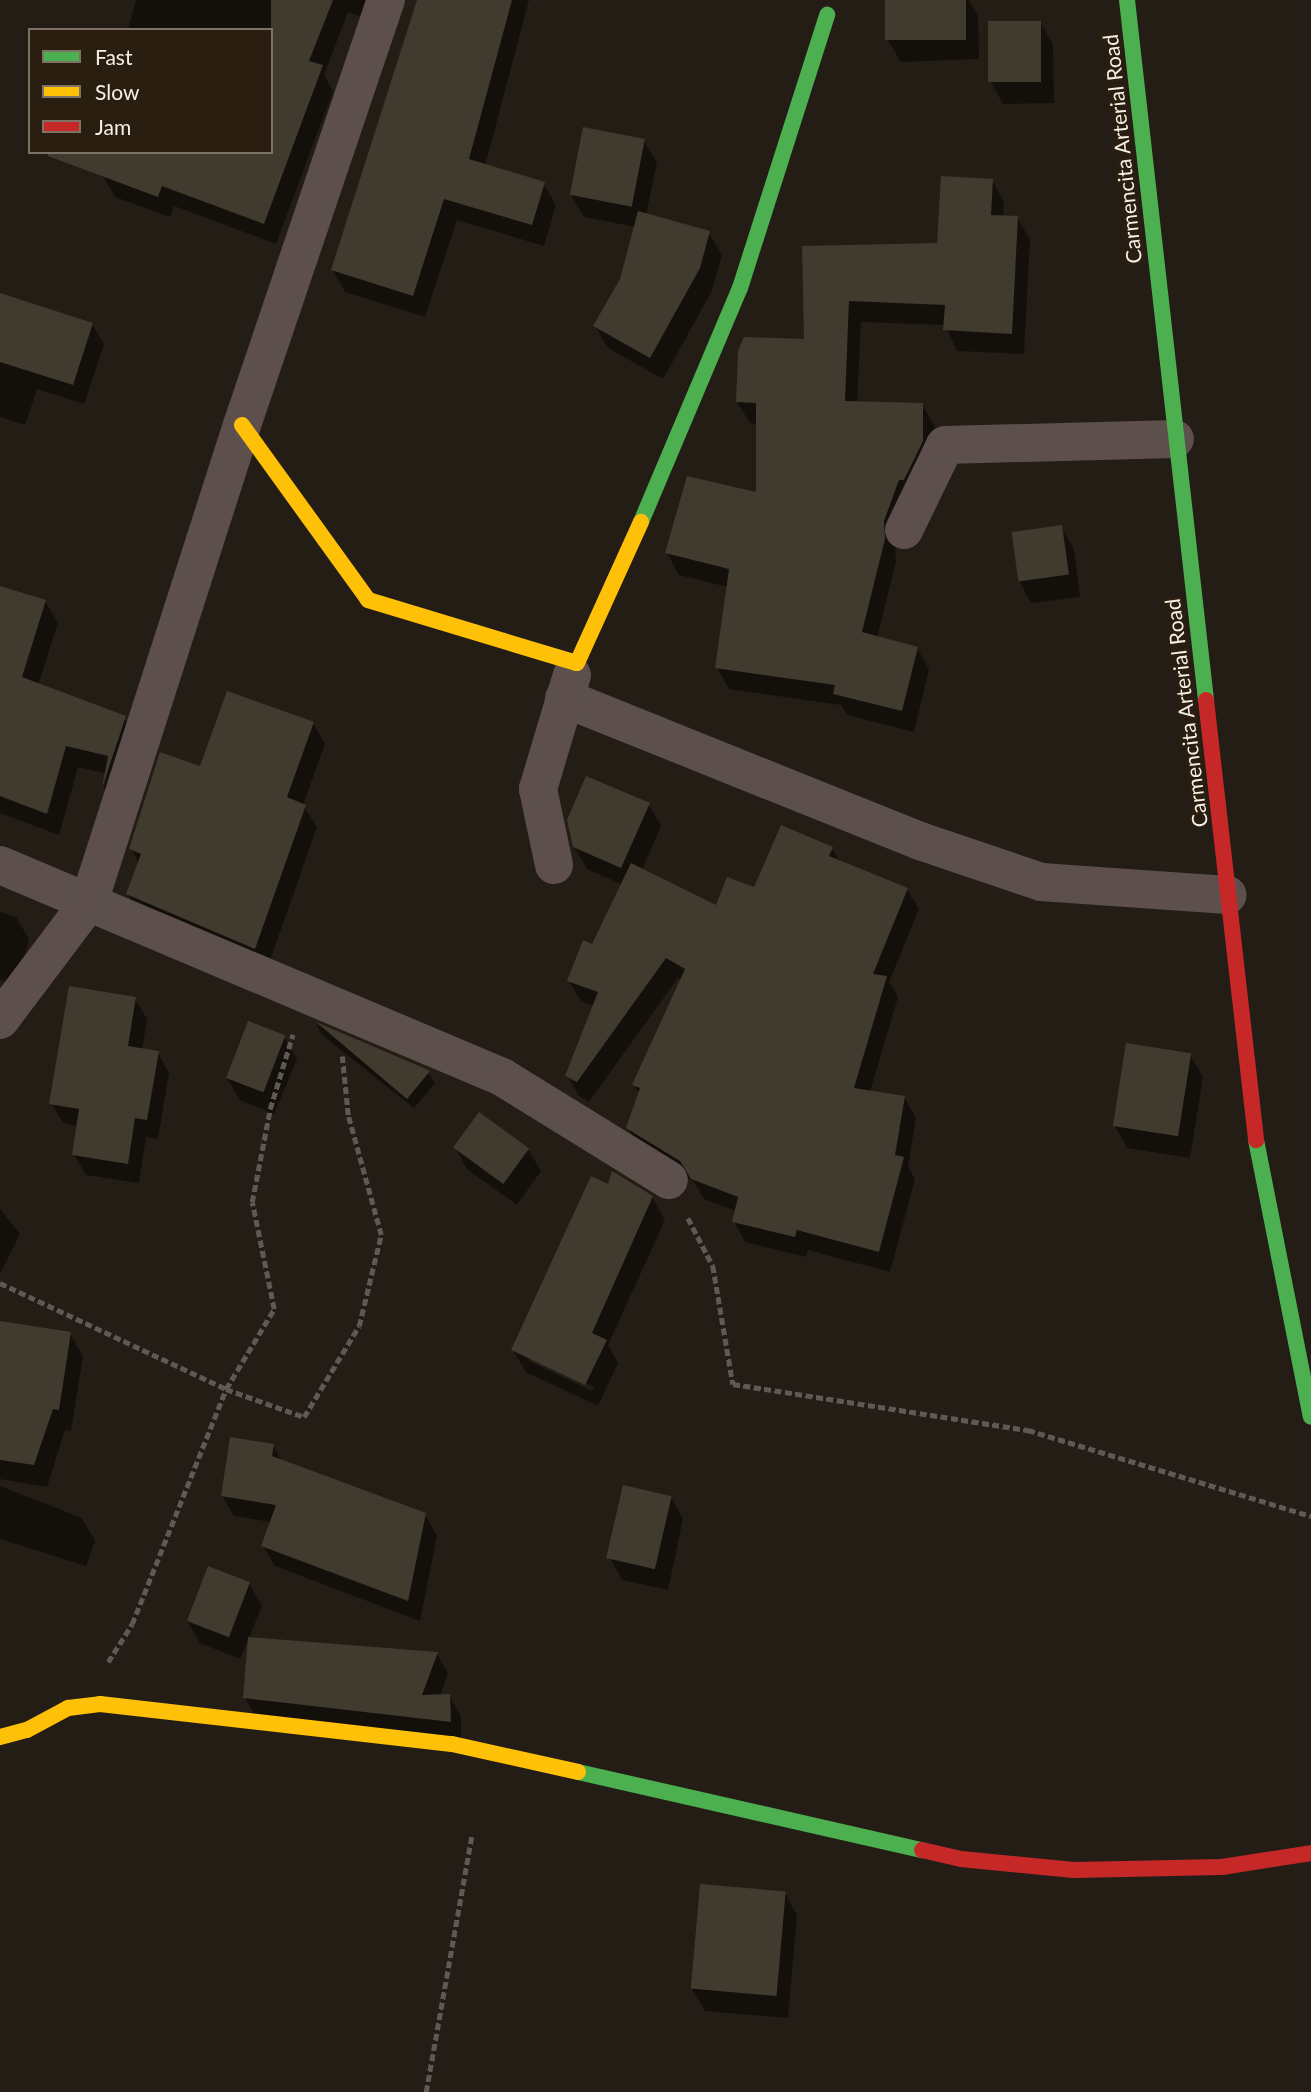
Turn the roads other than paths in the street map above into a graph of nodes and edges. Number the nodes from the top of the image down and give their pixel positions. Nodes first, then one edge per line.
1 (386, 0) edge
2 (1127, 0) edge
3 (827, 15) dead end
4 (242, 425) junction
5 (1175, 439) junction
6 (904, 530) dead end
7 (577, 663) junction
8 (564, 698) junction
9 (0, 864) edge
10 (554, 865) dead end
11 (1228, 895) junction
12 (89, 902) junction
13 (0, 1020) edge
14 (668, 1180) road end
15 (1311, 1417) edge
16 (0, 1737) edge
17 (1311, 1853) edge

1 - 4 street
2 - 5 street, Carmencita Arterial Road
3 - 7 street
4 - 7 street
4 - 12 street
5 - 6 street
5 - 11 street, Carmencita Arterial Road
7 - 8 street
8 - 10 street
8 - 11 street
9 - 12 street
11 - 15 street, Carmencita Arterial Road
12 - 13 street
12 - 14 street
16 - 17 street

